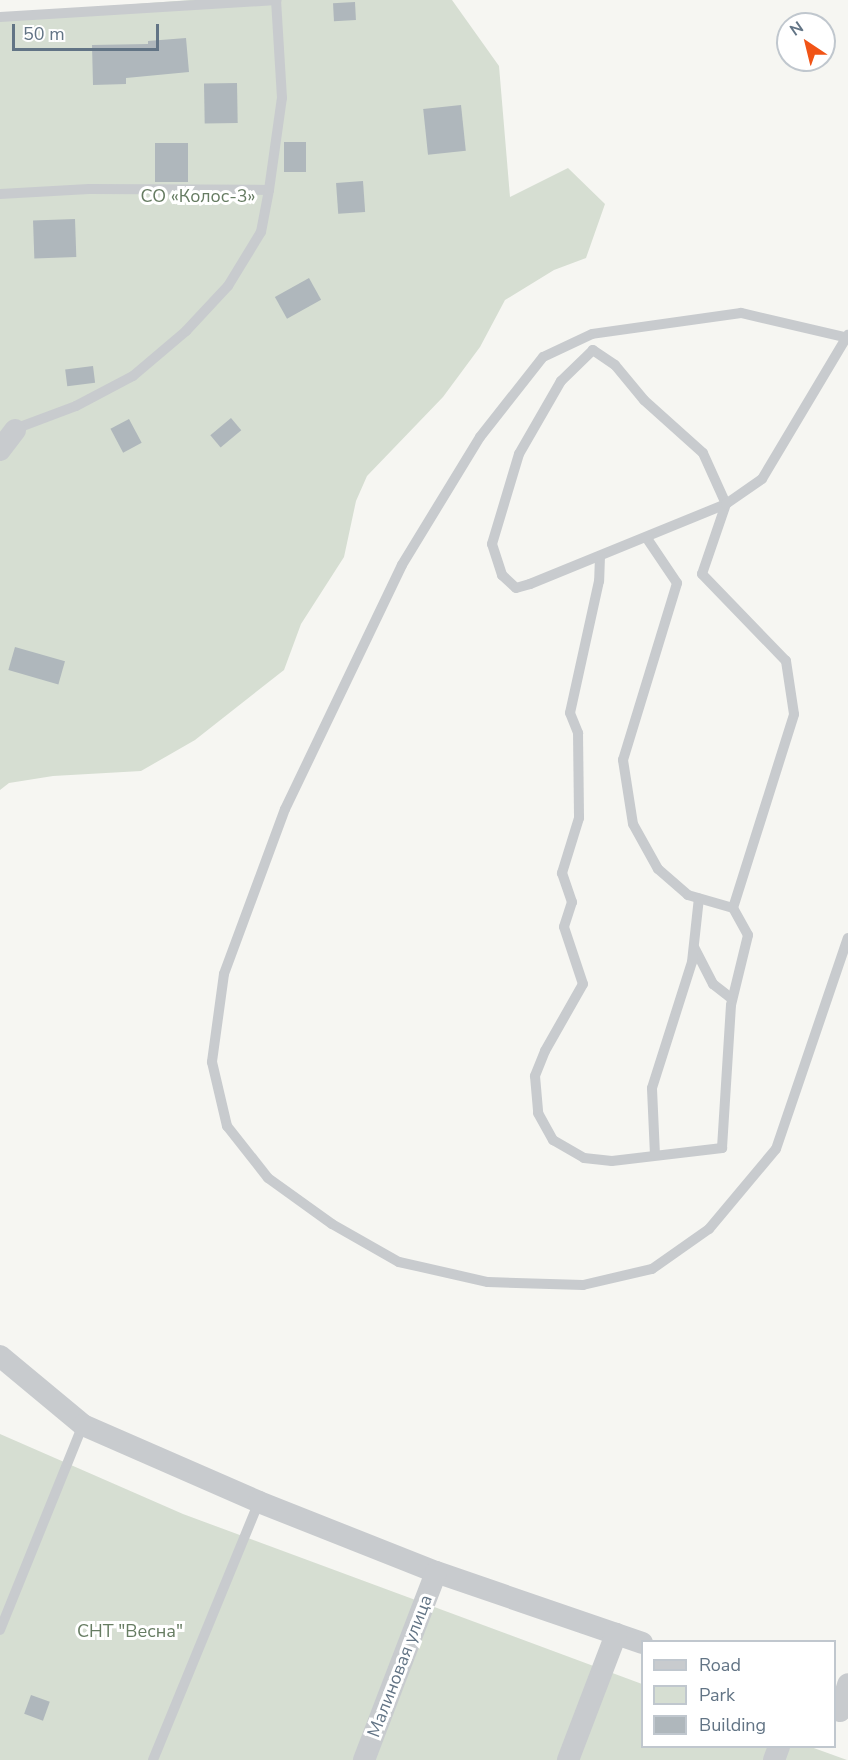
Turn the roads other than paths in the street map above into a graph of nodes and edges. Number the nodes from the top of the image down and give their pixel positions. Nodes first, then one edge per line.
1 (276, 0) edge
2 (0, 17) edge
3 (269, 190) junction
4 (0, 194) edge
5 (592, 334) junction
6 (848, 337) edge
7 (593, 350) junction
8 (7, 431) edge
9 (0, 450) edge
10 (726, 504) junction
11 (646, 537) junction
12 (600, 555) junction
13 (699, 898) junction
14 (733, 908) junction
15 (848, 938) edge
16 (694, 946) junction
17 (732, 999) junction
18 (656, 1155) junction
19 (0, 1356) edge
20 (83, 1425) junction
21 (259, 1502) junction
22 (436, 1572) junction
23 (0, 1630) edge
24 (616, 1634) junction
25 (641, 1643) edge
26 (848, 1684) edge
27 (841, 1711) edge
28 (153, 1760) edge
29 (364, 1760) edge
30 (568, 1760) edge

1 - 2 lane
1 - 3 lane
3 - 4 lane
3 - 8 lane
5 - 6 lane
5 - 7 lane
5 - 15 lane
6 - 10 lane
7 - 10 lane
7 - 12 lane
8 - 9 street
10 - 11 lane
10 - 14 lane
11 - 12 lane
11 - 13 lane
12 - 18 lane
13 - 14 lane
13 - 16 lane
14 - 17 lane
16 - 17 lane
16 - 18 lane
17 - 18 lane
19 - 20 street
20 - 21 street
20 - 23 lane
21 - 22 street
21 - 28 lane
22 - 24 street
22 - 29 street, Малиновая улица
24 - 25 street
24 - 30 street
26 - 27 street

